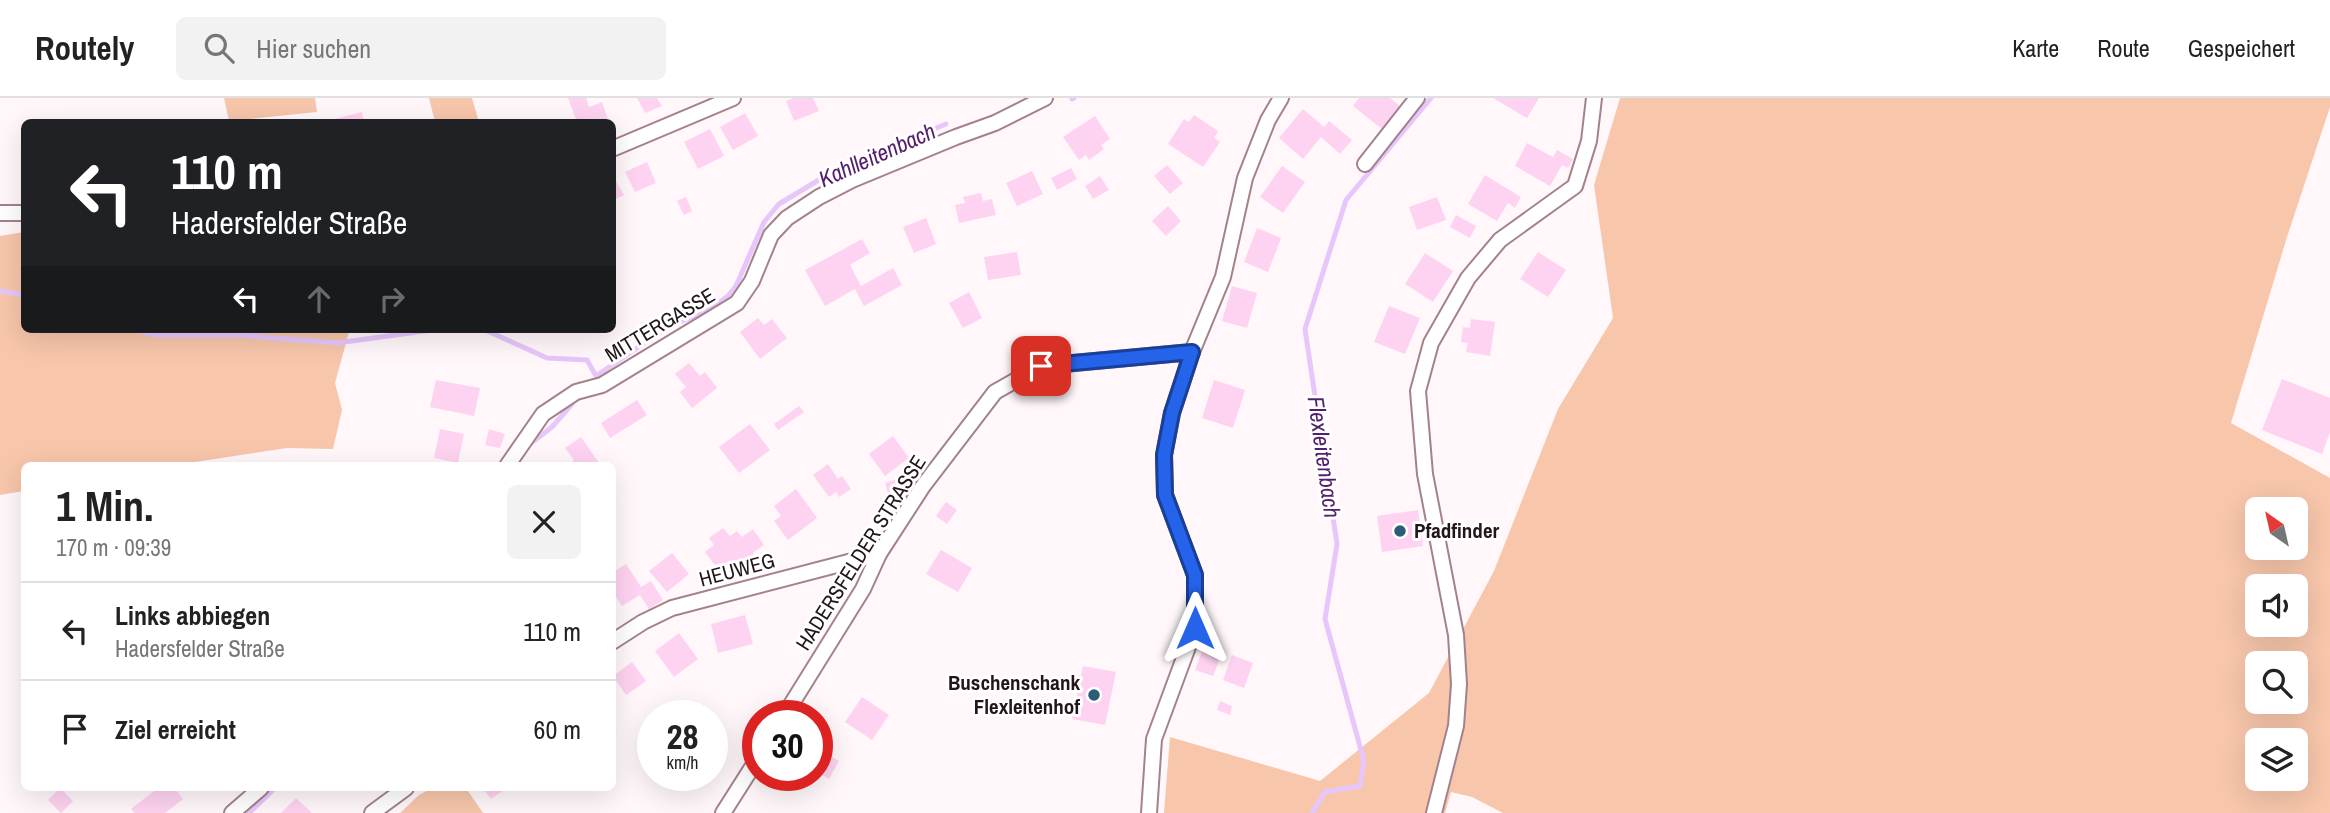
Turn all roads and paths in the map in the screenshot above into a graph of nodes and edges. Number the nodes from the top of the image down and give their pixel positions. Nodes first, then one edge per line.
1 (733, 98) edge
2 (1045, 98) edge
3 (1281, 98) edge
4 (1416, 98) edge
5 (1594, 98) edge
6 (616, 147) edge
7 (1366, 164) dead end
8 (0, 213) edge
9 (21, 213) edge
10 (1192, 352) junction
11 (510, 462) edge
12 (879, 554) junction
13 (616, 639) edge
14 (794, 700) edge
15 (742, 783) edge
16 (258, 791) edge
17 (402, 791) edge
18 (232, 813) edge
19 (372, 813) edge
20 (723, 813) edge
21 (1149, 813) edge
22 (1434, 813) edge

1 - 6 street
2 - 11 street, MITTERGASSE
3 - 10 street
4 - 7 street
5 - 22 street
8 - 9 street
10 - 12 street, HADERSFELDER STRASSE
10 - 21 street
12 - 13 street, HEUWEG
12 - 14 street, HADERSFELDER STRASSE
15 - 20 street
16 - 18 street
17 - 19 street

